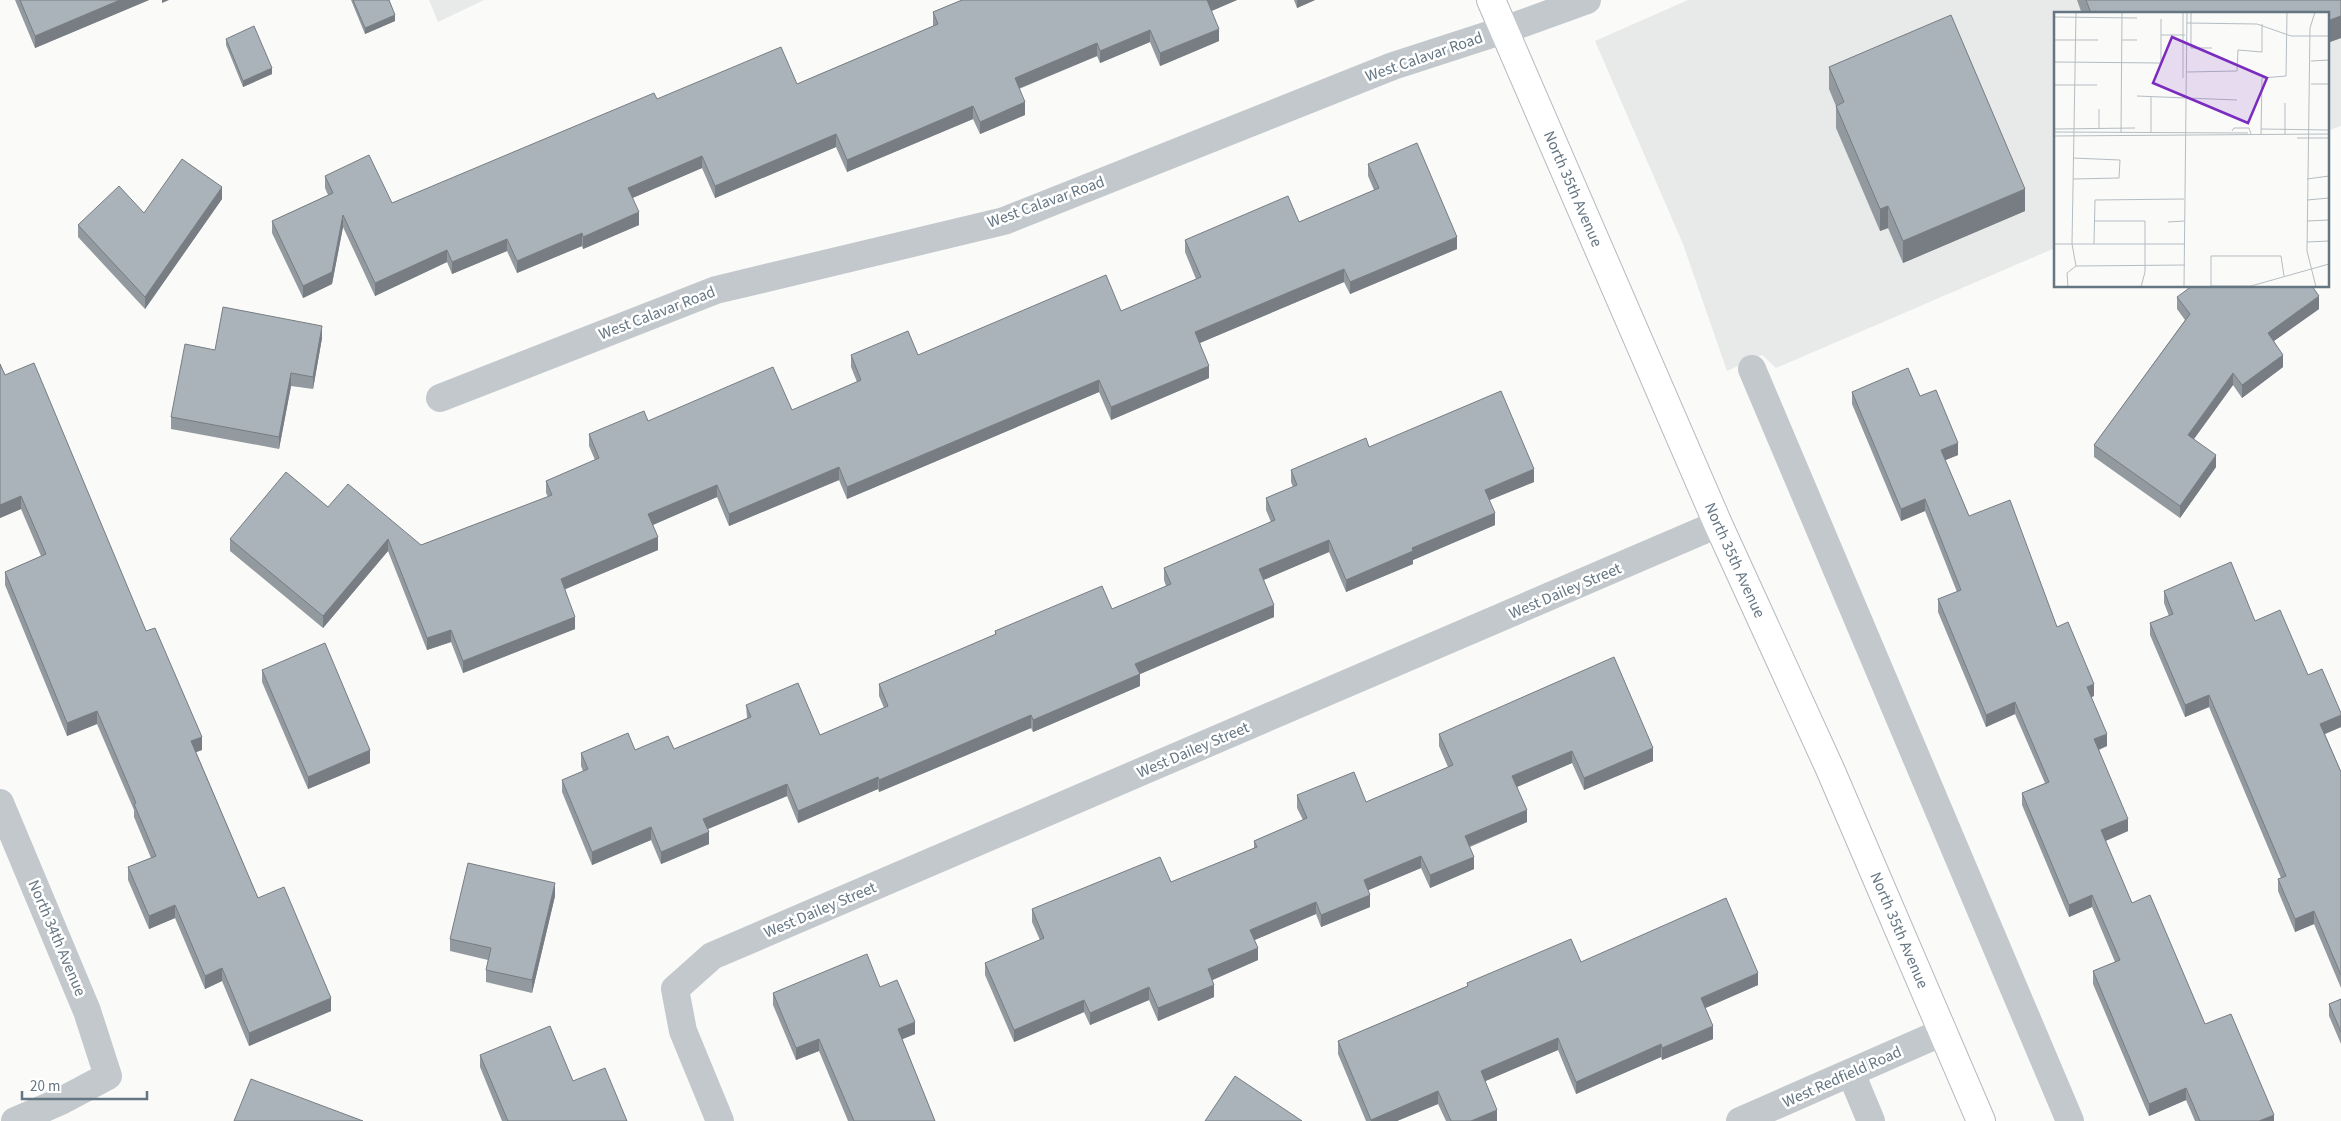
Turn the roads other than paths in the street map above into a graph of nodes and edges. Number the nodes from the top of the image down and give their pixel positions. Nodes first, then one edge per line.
1 (1491, 0) edge
2 (1587, 0) edge
3 (1504, 30) junction
4 (1752, 369) dead end
5 (440, 398) dead end
6 (1718, 524) junction
7 (0, 803) edge
8 (1943, 1032) junction
9 (1850, 1073) junction
10 (15, 1121) edge
11 (720, 1121) edge
12 (1740, 1121) edge
13 (1871, 1121) edge
14 (1981, 1121) edge
15 (2070, 1121) edge

1 - 3 main road, North 35th Avenue
2 - 3 street, West Calavar Road
3 - 5 street, West Calavar Road
3 - 6 main road, North 35th Avenue
4 - 15 street
6 - 8 main road, North 35th Avenue
6 - 11 street, West Dailey Street
7 - 10 street, North 34th Avenue
8 - 9 street, West Redfield Road
8 - 14 main road, North 35th Avenue
9 - 12 street, West Redfield Road
9 - 13 street

